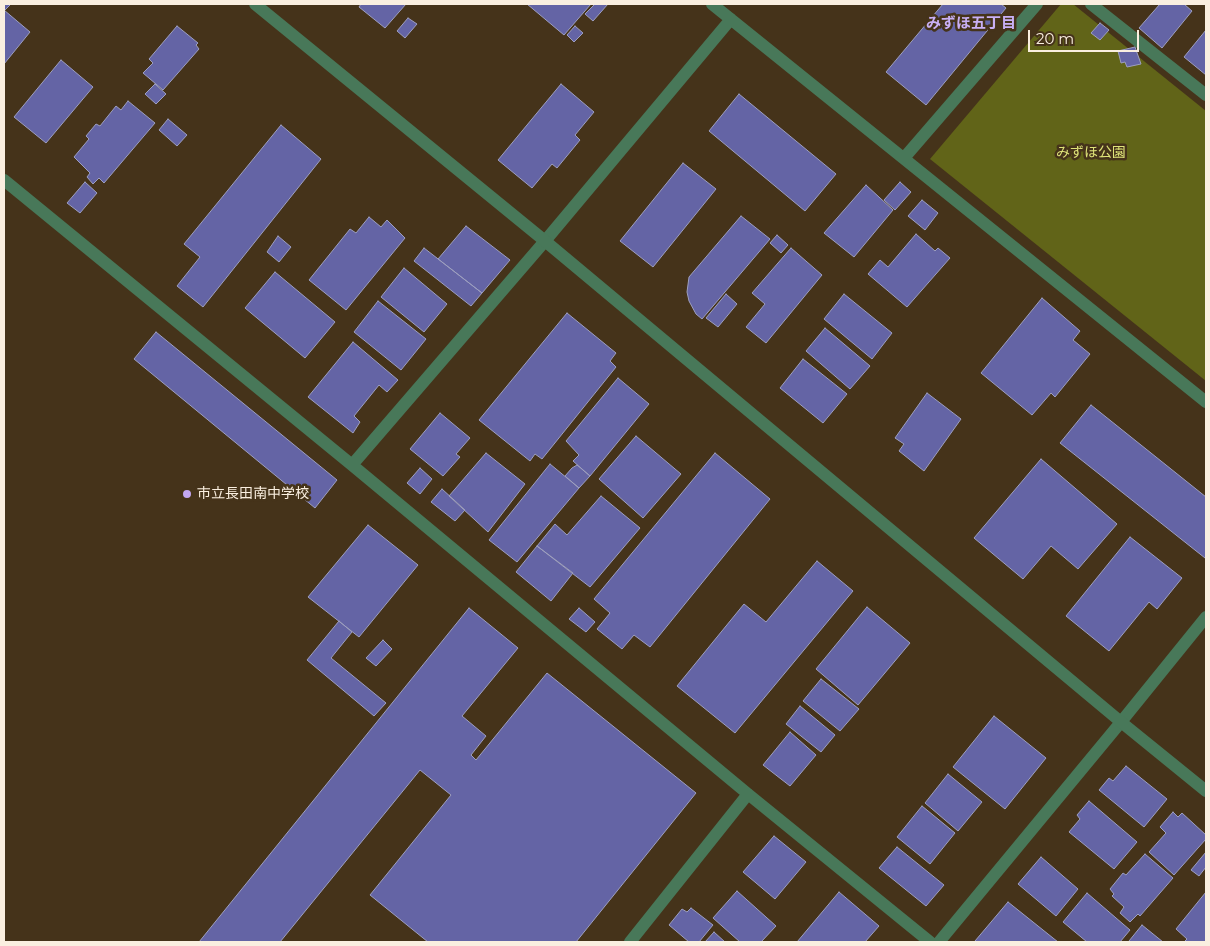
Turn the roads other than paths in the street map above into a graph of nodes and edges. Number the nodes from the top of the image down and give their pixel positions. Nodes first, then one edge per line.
1 (255, 4) edge
2 (712, 4) edge
3 (1037, 4) edge
4 (1091, 4) edge
5 (731, 19) junction
6 (1206, 95) edge
7 (904, 158) junction
8 (4, 180) edge
9 (545, 241) junction
10 (1206, 402) edge
11 (352, 465) junction
12 (1206, 617) edge
13 (1121, 722) junction
14 (1206, 791) edge
15 (748, 794) junction
16 (630, 942) edge
17 (930, 942) edge
18 (939, 942) edge

1 - 9 street
2 - 5 street
3 - 7 street
4 - 6 street
5 - 7 street
5 - 9 street
7 - 10 street
8 - 11 street
9 - 11 street
9 - 13 street
11 - 15 street
12 - 13 street
13 - 14 street
13 - 18 street
15 - 16 street
15 - 17 street

